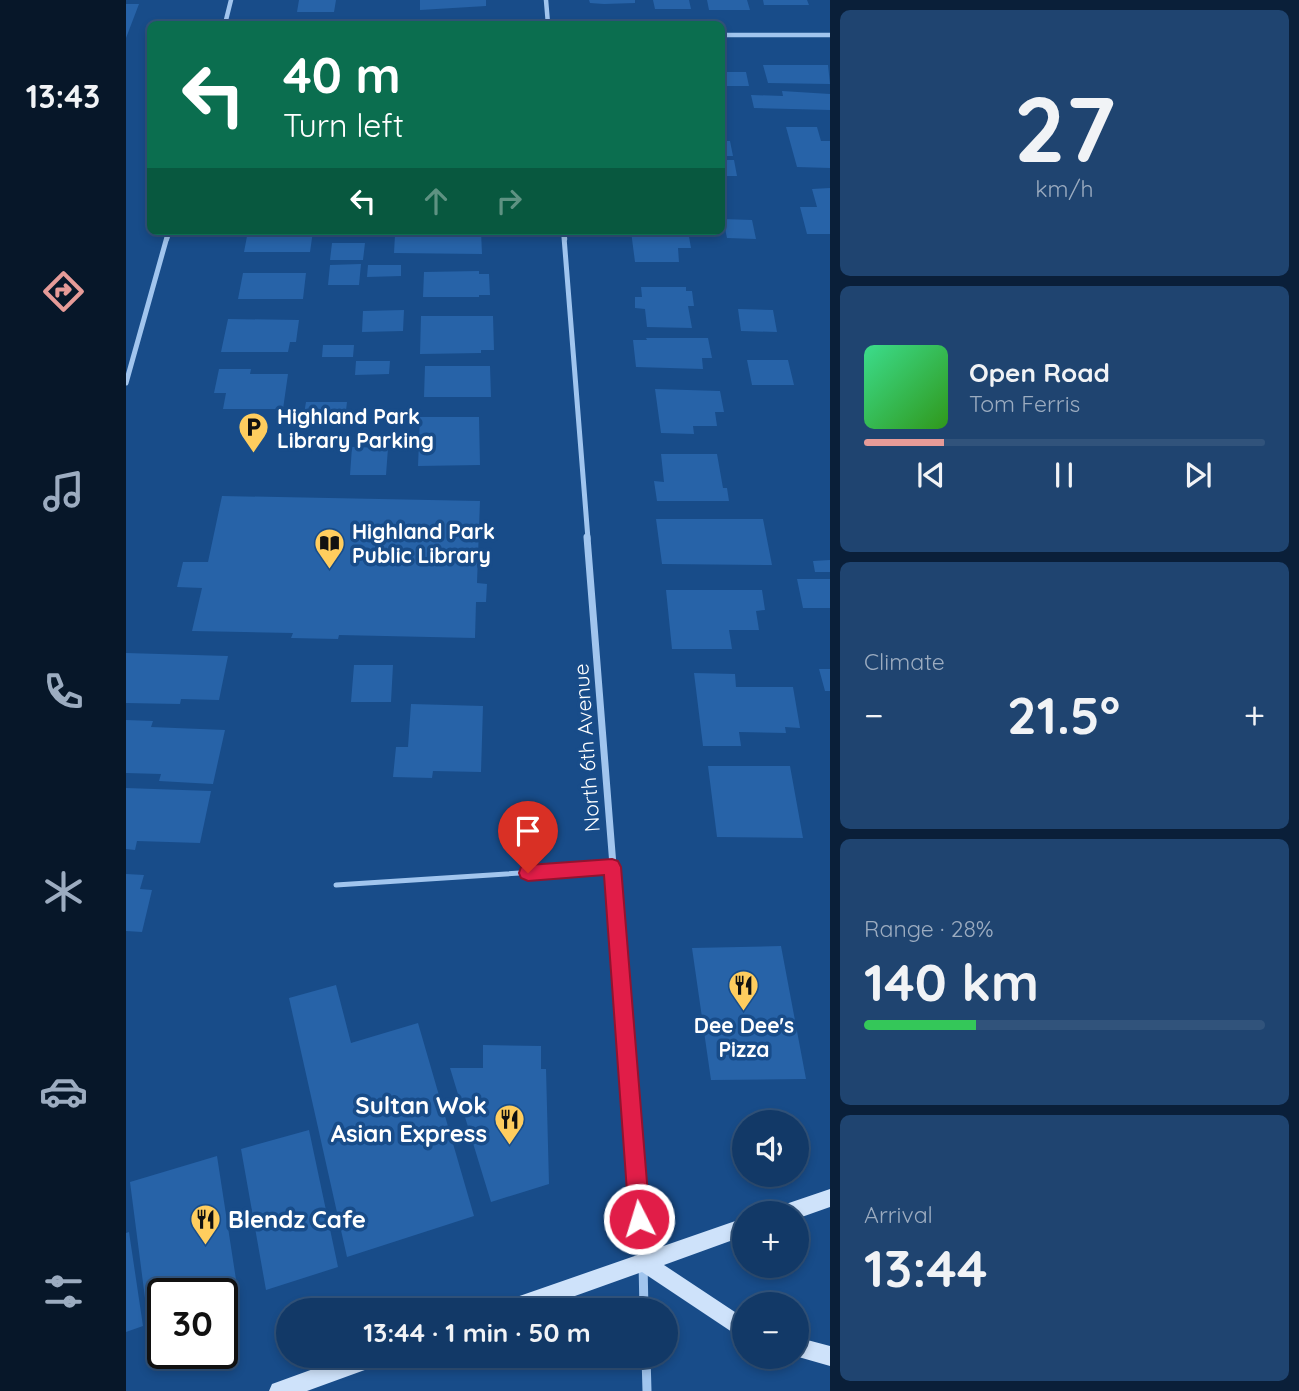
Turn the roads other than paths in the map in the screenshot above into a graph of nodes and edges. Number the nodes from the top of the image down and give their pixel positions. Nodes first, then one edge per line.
1 (231, 0) edge
2 (546, 0) edge
3 (226, 21) edge
4 (548, 21) edge
5 (725, 35) edge
6 (830, 35) edge
7 (168, 235) edge
8 (564, 235) edge
9 (126, 383) edge
10 (612, 867) junction
11 (336, 885) dead end
12 (830, 1198) edge
13 (809, 1205) edge
14 (732, 1231) edge
15 (643, 1262) junction
16 (542, 1298) edge
17 (644, 1298) edge
18 (732, 1322) edge
19 (809, 1351) edge
20 (830, 1356) edge
21 (343, 1368) edge
22 (646, 1368) edge
23 (279, 1391) edge
24 (647, 1391) edge

1 - 3 street
2 - 4 street
5 - 6 street
7 - 9 street
8 - 10 street, North 6th Avenue
10 - 11 lane
10 - 15 street, North 6th Avenue
12 - 13 main road
14 - 15 main road
15 - 16 main road
15 - 17 street, North 6th Avenue
15 - 18 main road
19 - 20 main road
21 - 23 main road
22 - 24 street

